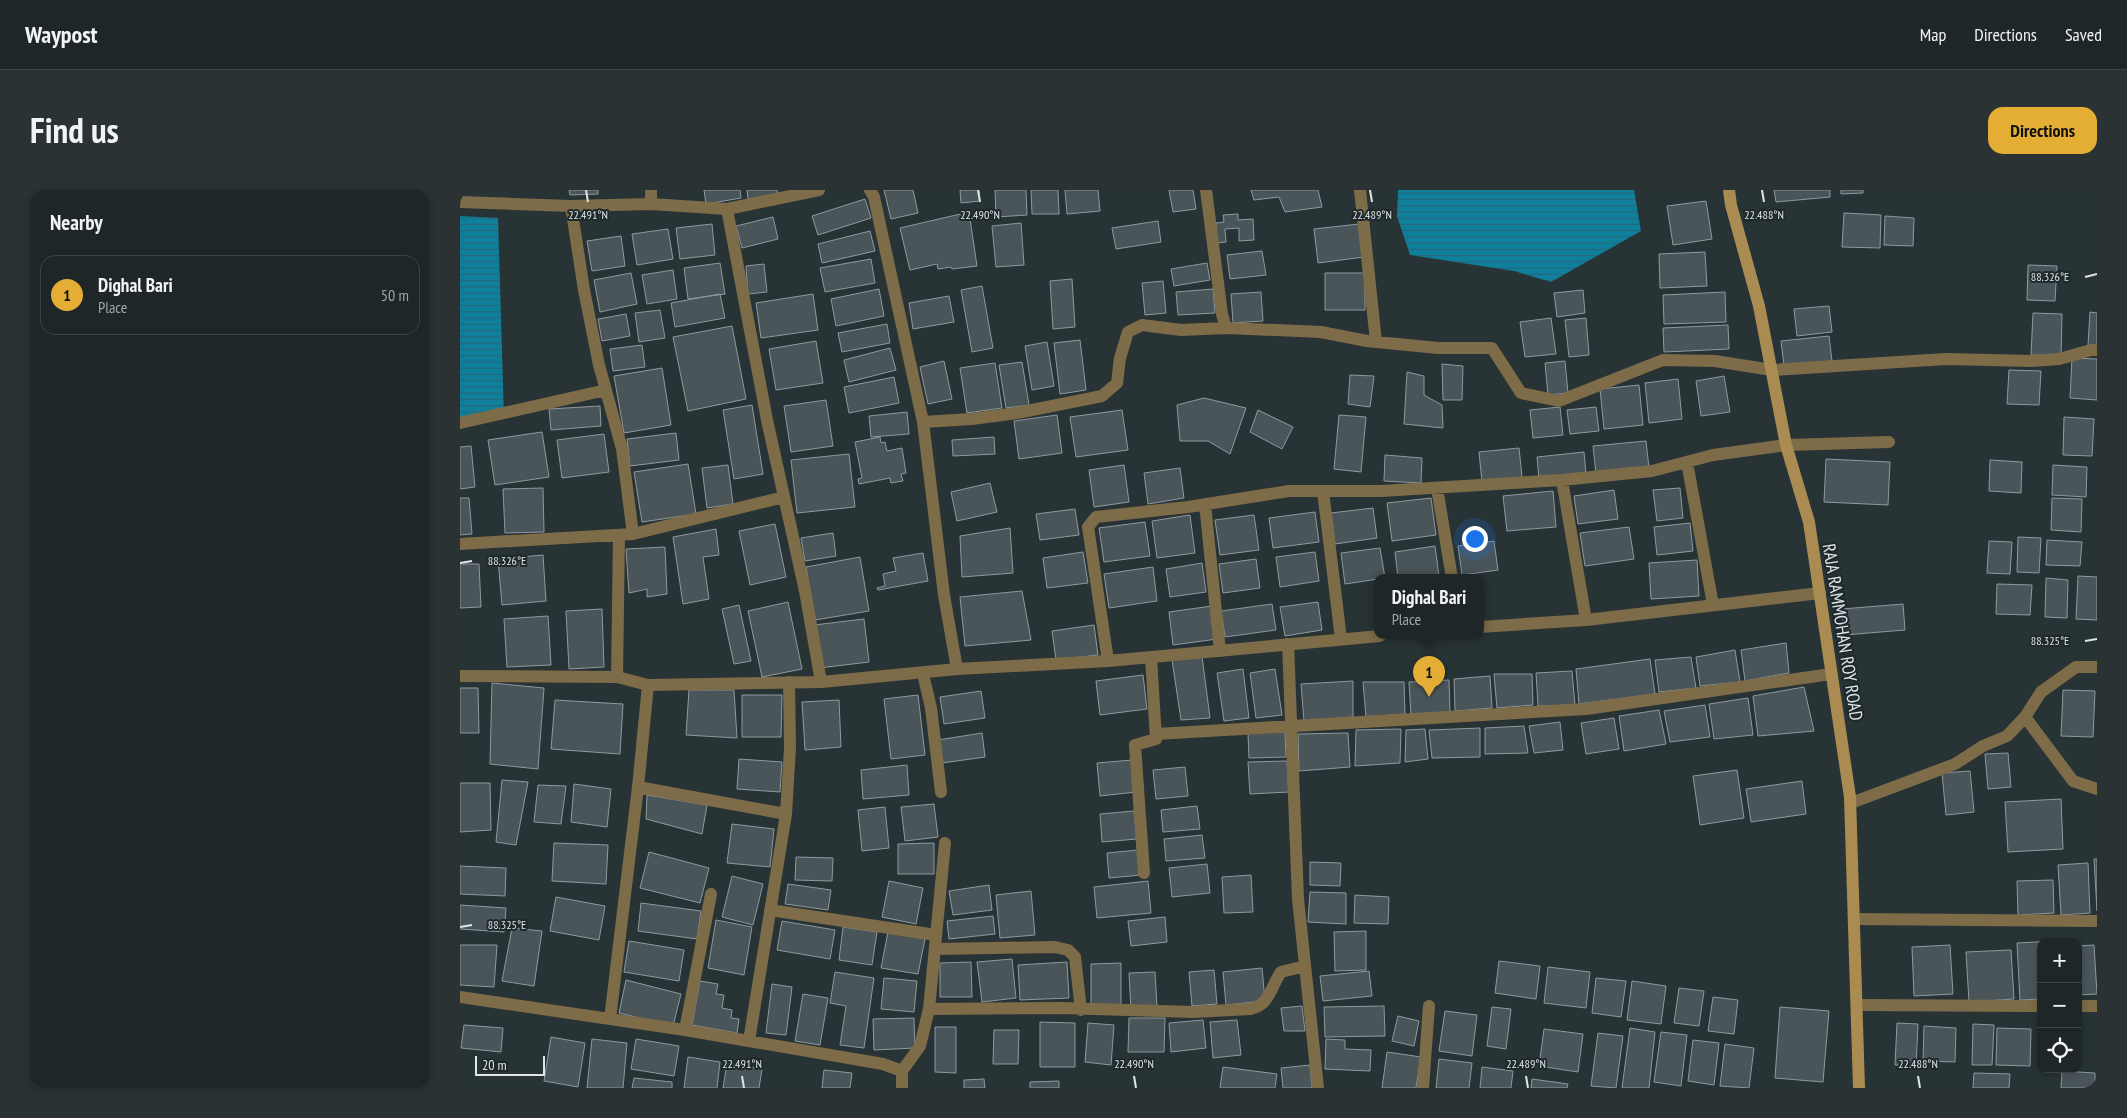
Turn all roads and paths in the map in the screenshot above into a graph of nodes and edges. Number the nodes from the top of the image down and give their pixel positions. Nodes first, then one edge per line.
1 (496, 190) edge
2 (651, 190) edge
3 (819, 190) edge
4 (870, 190) edge
5 (1206, 190) edge
6 (1360, 190) edge
7 (1729, 190) edge
8 (460, 202) edge
9 (494, 203) junction
10 (651, 204) junction
11 (571, 206) junction
12 (727, 209) junction
13 (1226, 328) junction
14 (1376, 342) junction
15 (2097, 350) edge
16 (1772, 370) junction
17 (606, 390) junction
18 (923, 422) junction
19 (460, 423) edge
20 (1889, 442) dead end
21 (1786, 445) junction
22 (1687, 462) junction
23 (1562, 480) junction
24 (1437, 488) junction
25 (1323, 491) junction
26 (784, 497) junction
27 (1205, 504) junction
28 (632, 534) junction
29 (619, 535) junction
30 (460, 544) edge
31 (1451, 574) edge
32 (1820, 593) junction
33 (1713, 606) junction
34 (1586, 620) junction
35 (1484, 627) edge
36 (1374, 636) edge
37 (1341, 639) junction
38 (1288, 644) junction
39 (1220, 650) junction
40 (1151, 657) junction
41 (1108, 661) junction
42 (2097, 667) edge
43 (957, 669) junction
44 (923, 674) junction
45 (1831, 674) junction
46 (460, 676) edge
47 (617, 677) junction
48 (789, 682) junction
49 (821, 682) junction
50 (648, 685) junction
51 (2026, 717) junction
52 (1291, 726) junction
53 (1156, 734) junction
54 (638, 787) junction
55 (2097, 789) edge
56 (941, 792) dead end
57 (1851, 803) junction
58 (786, 814) junction
59 (945, 843) dead end
60 (1144, 873) dead end
61 (711, 894) dead end
62 (770, 910) junction
63 (1855, 919) junction
64 (2097, 921) edge
65 (936, 935) junction
66 (935, 949) junction
67 (1305, 966) junction
68 (460, 997) edge
69 (1858, 1005) junction
70 (1428, 1006) dead end
71 (2037, 1006) edge
72 (2082, 1006) edge
73 (2097, 1006) edge
74 (929, 1009) junction
75 (1081, 1010) junction
76 (610, 1019) junction
77 (685, 1030) junction
78 (749, 1041) junction
79 (902, 1071) junction
80 (902, 1088) edge
81 (1318, 1088) edge
82 (1423, 1088) edge
83 (1859, 1088) edge

1 - 9 street
2 - 10 street
3 - 12 street
4 - 18 street
5 - 13 street
6 - 14 street
7 - 16 main road, RAJA RAMMOHAN ROY ROAD
8 - 9 street
9 - 11 street
10 - 11 street
10 - 12 street
11 - 17 street
12 - 26 street
13 - 14 street
13 - 18 street
14 - 16 street
15 - 16 street
16 - 21 main road, RAJA RAMMOHAN ROY ROAD
17 - 19 street
17 - 28 street
18 - 43 street
20 - 21 street
21 - 22 street
21 - 32 main road, RAJA RAMMOHAN ROY ROAD
22 - 23 street
22 - 33 street
23 - 24 street
23 - 34 street
24 - 25 street
24 - 31 street
25 - 27 street
25 - 37 street
26 - 28 street
26 - 49 street
27 - 39 street
27 - 41 street
28 - 29 street
29 - 30 street
29 - 47 street
32 - 33 street
32 - 45 main road, RAJA RAMMOHAN ROY ROAD
33 - 34 street
34 - 35 street
36 - 37 street
37 - 38 street
38 - 39 street
38 - 52 street
39 - 40 street
40 - 41 street
40 - 53 street
41 - 43 street
42 - 51 street
43 - 44 street
44 - 49 street
44 - 56 street
45 - 52 street
45 - 57 main road, RAJA RAMMOHAN ROY ROAD
46 - 47 street
47 - 50 street
48 - 49 street
48 - 50 street
48 - 58 street
50 - 54 street
51 - 55 street
51 - 57 street
52 - 53 street
52 - 67 street
53 - 60 street
54 - 58 street
54 - 76 street
57 - 63 main road, RAJA RAMMOHAN ROY ROAD
58 - 62 street
59 - 65 street
61 - 77 street
62 - 65 street
62 - 78 street
63 - 64 street
63 - 69 main road, RAJA RAMMOHAN ROY ROAD
65 - 66 street
66 - 74 street
66 - 75 street
67 - 75 street
67 - 81 street
68 - 76 street
69 - 71 street
69 - 83 main road, RAJA RAMMOHAN ROY ROAD
70 - 82 street
72 - 73 street
74 - 75 street
74 - 79 street
76 - 77 street
77 - 78 street
78 - 79 street
79 - 80 street

